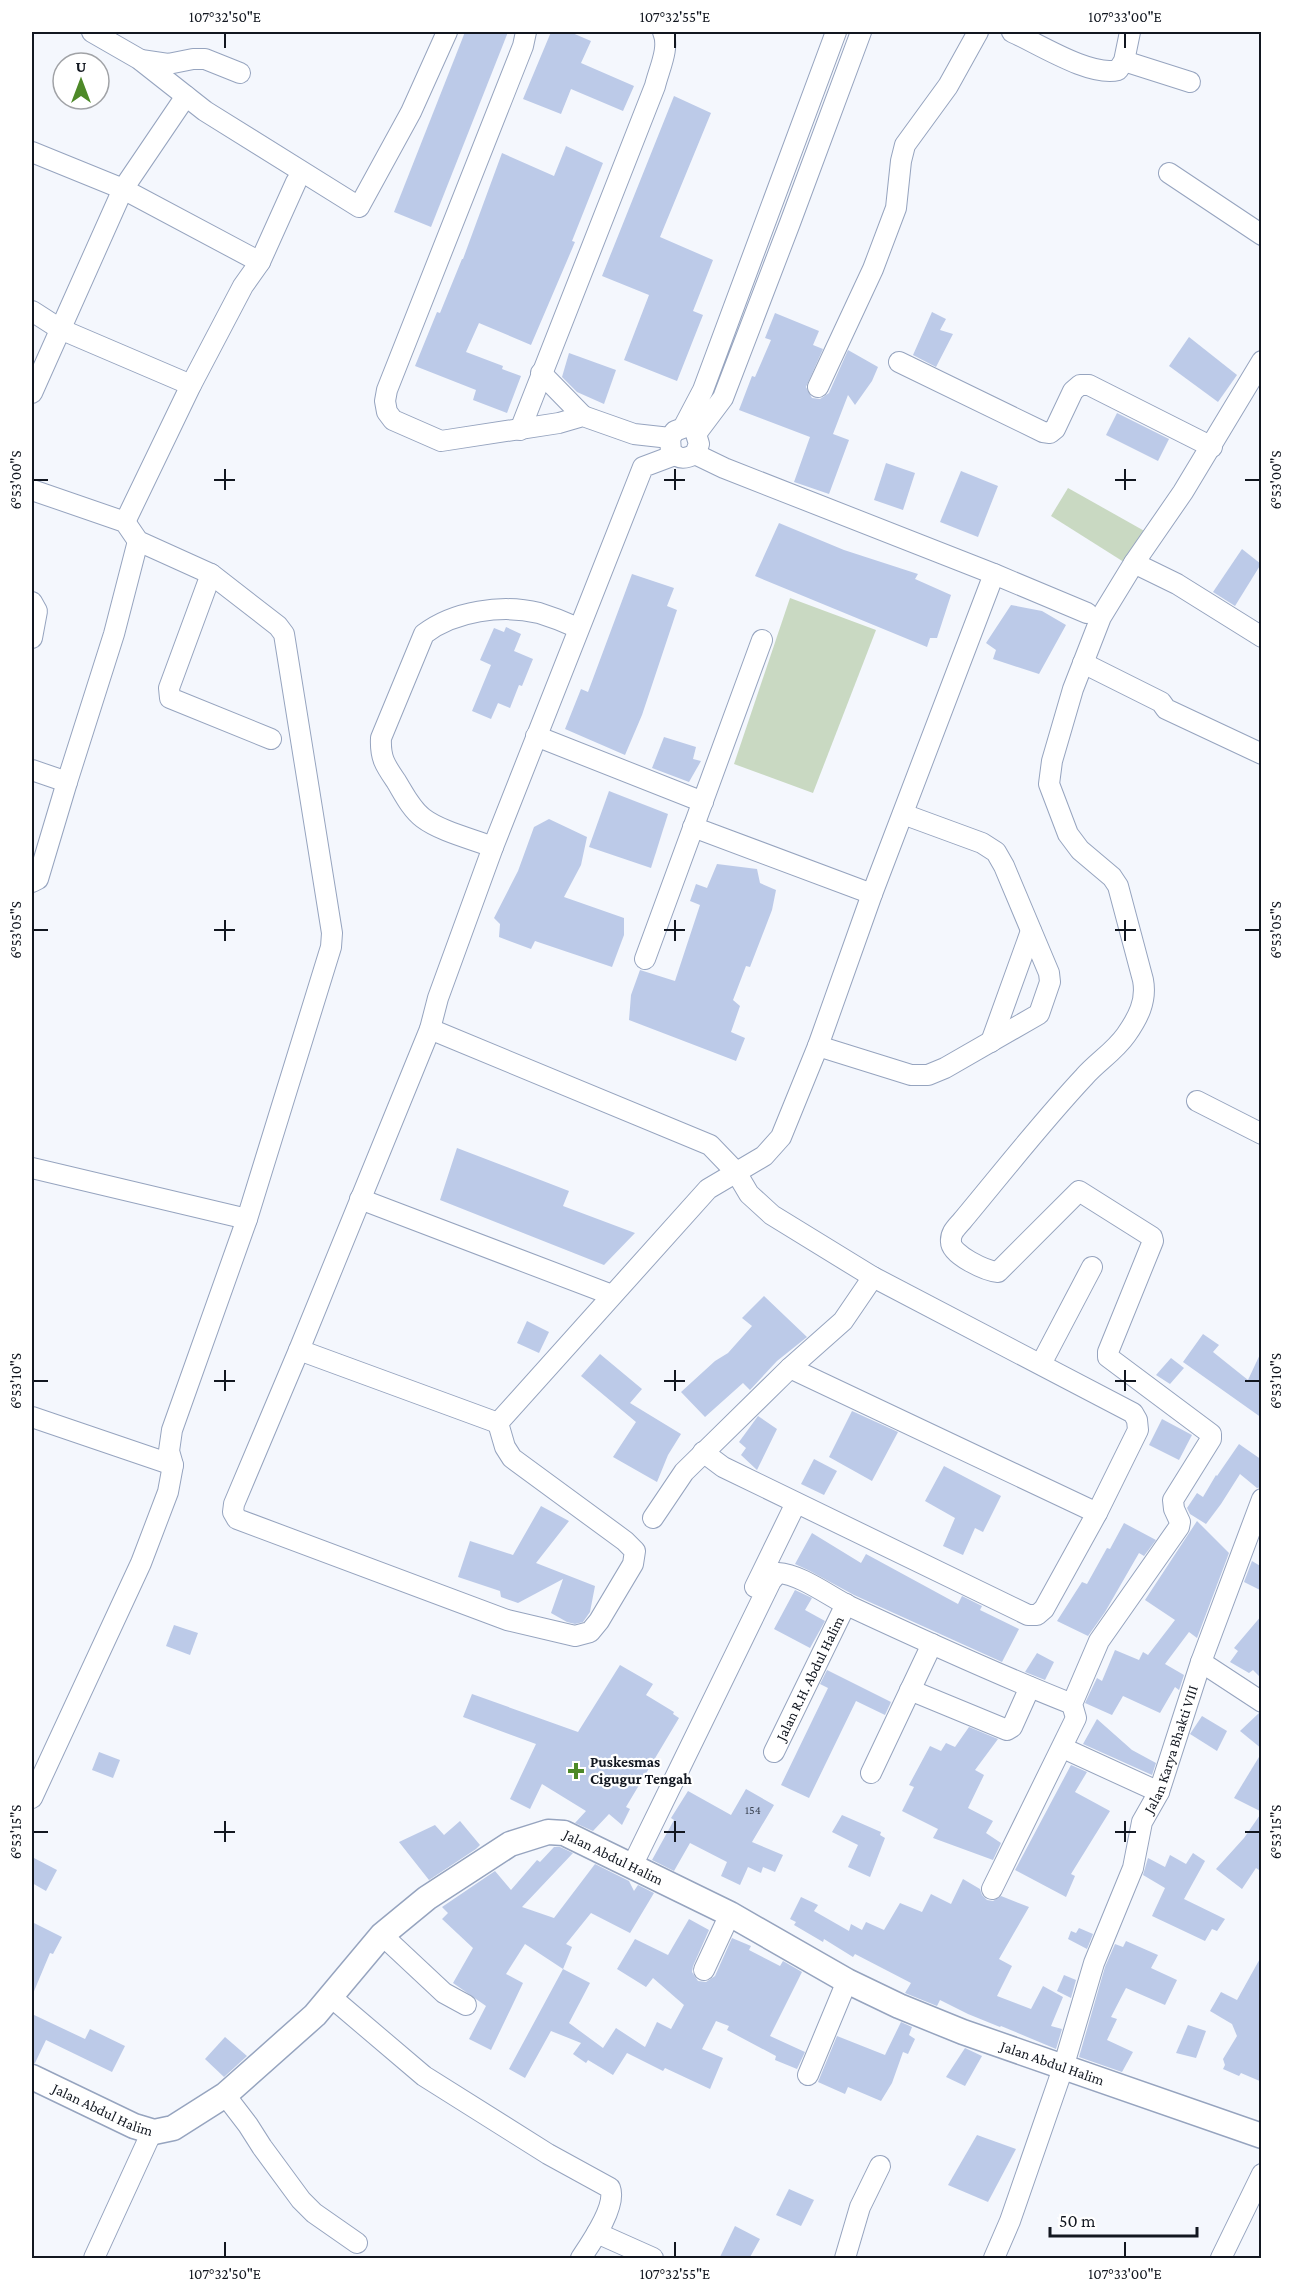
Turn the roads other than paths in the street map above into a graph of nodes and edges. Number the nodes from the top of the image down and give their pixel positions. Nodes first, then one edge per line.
1 (92, 32) edge
2 (447, 32) edge
3 (526, 32) edge
4 (663, 32) edge
5 (836, 32) edge
6 (861, 32) edge
7 (978, 32) edge
8 (1012, 32) edge
9 (1130, 32) edge
10 (139, 59) junction
11 (1124, 61) junction
12 (240, 73) dead end
13 (1190, 82) dead end
14 (186, 96) junction
15 (32, 152) edge
16 (1169, 173) dead end
17 (296, 182) dead end
18 (123, 189) junction
19 (768, 214) junction
20 (790, 223) junction
21 (1262, 235) edge
22 (260, 262) junction
23 (32, 311) edge
24 (60, 329) junction
25 (1262, 361) edge
26 (899, 362) dead end
27 (541, 373) junction
28 (191, 385) junction
29 (818, 387) dead end
30 (32, 393) edge
31 (583, 416) junction
32 (520, 429) junction
33 (634, 434) junction
34 (684, 442) junction
35 (1212, 447) junction
36 (643, 466) junction
37 (32, 490) edge
38 (125, 522) junction
39 (138, 541) junction
40 (1134, 563) junction
41 (211, 574) junction
42 (994, 574) junction
43 (32, 602) edge
44 (1087, 613) dead end
45 (578, 628) junction
46 (1262, 637) edge
47 (32, 638) edge
48 (762, 640) dead end
49 (1083, 663) junction
50 (536, 736) junction
51 (270, 739) dead end
52 (1262, 754) edge
53 (32, 770) edge
54 (67, 782) junction
55 (703, 802) junction
56 (903, 814) junction
57 (693, 827) junction
58 (493, 847) junction
59 (32, 882) edge
60 (872, 894) junction
61 (1031, 932) junction
62 (645, 959) dead end
63 (430, 1029) junction
64 (991, 1042) junction
65 (818, 1046) junction
66 (1197, 1101) dead end
67 (1262, 1134) edge
68 (32, 1167) edge
69 (736, 1172) junction
70 (360, 1199) junction
71 (247, 1219) junction
72 (1092, 1267) dead end
73 (873, 1277) junction
74 (612, 1295) junction
75 (299, 1350) junction
76 (1041, 1364) junction
77 (790, 1368) junction
78 (32, 1417) edge
79 (498, 1423) junction
80 (703, 1452) junction
81 (173, 1465) junction
82 (1262, 1499) edge
83 (796, 1503) junction
84 (1097, 1513) junction
85 (654, 1518) dead end
86 (1255, 1534) edge
87 (846, 1604) junction
88 (932, 1644) junction
89 (1201, 1662) junction
90 (1030, 1688) junction
91 (910, 1690) junction
92 (1262, 1702) edge
93 (1072, 1704) junction
94 (1063, 1748) junction
95 (774, 1752) dead end
96 (871, 1773) dead end
97 (1159, 1792) junction
98 (32, 1798) edge
99 (629, 1842) dead end
100 (632, 1866) junction
101 (992, 1889) dead end
102 (730, 1914) junction
103 (382, 1935) junction
104 (704, 1970) dead end
105 (847, 1981) junction
106 (330, 1997) junction
107 (466, 2005) dead end
108 (1063, 2068) junction
109 (808, 2075) dead end
110 (32, 2077) edge
111 (225, 2095) junction
112 (154, 2132) junction
113 (1262, 2136) edge
114 (880, 2166) dead end
115 (1262, 2174) edge
116 (597, 2233) junction
117 (357, 2243) dead end
118 (94, 2259) edge
119 (581, 2259) edge
120 (653, 2259) edge
121 (845, 2259) edge
122 (994, 2259) edge
123 (1221, 2259) edge

1 - 10 street
2 - 14 street
3 - 32 street
4 - 27 street
5 - 19 street
6 - 20 street
7 - 29 street
8 - 11 street
9 - 11 street
10 - 12 street
10 - 14 street
11 - 13 street
14 - 18 street
15 - 18 street
16 - 21 street
17 - 22 street
18 - 22 street
18 - 24 street
19 - 20 street
19 - 34 street
20 - 34 street
22 - 28 street
23 - 24 street
24 - 28 street
24 - 30 street
25 - 35 street
26 - 35 street
27 - 31 street
27 - 32 street
28 - 38 street
31 - 32 street
31 - 33 street
33 - 34 street
33 - 36 street
34 - 36 street
34 - 42 street
35 - 40 street
36 - 45 street
37 - 38 street
38 - 39 street
39 - 41 street
39 - 54 street
40 - 46 street
40 - 49 street
41 - 51 street
41 - 71 street
42 - 44 street
42 - 56 street
43 - 47 street
45 - 50 street
45 - 58 street
48 - 55 street
49 - 52 street
49 - 93 street
50 - 55 street
50 - 58 street
53 - 54 street
54 - 59 street
55 - 57 street
56 - 60 street
56 - 61 street
57 - 60 street
57 - 62 street
58 - 63 street
60 - 65 street
61 - 64 street
61 - 64 street
63 - 69 street
63 - 70 street
64 - 65 street
65 - 69 street
66 - 67 street
68 - 71 street
69 - 73 street
69 - 74 street
70 - 74 street
70 - 75 street
71 - 81 street
72 - 76 street
73 - 76 street
73 - 77 street
74 - 79 street
75 - 79 street
75 - 79 street
76 - 84 street
77 - 80 street
77 - 84 street
78 - 81 street
80 - 83 street
80 - 85 street
81 - 98 street
82 - 86 street, Jalan Karya Bhakti VIII
83 - 84 street
83 - 99 street
86 - 89 street, Jalan Karya Bhakti VIII
87 - 88 street
87 - 95 street, Jalan R.H. Abdul Halim
87 - 100 street
88 - 90 street
88 - 91 street
89 - 92 street
89 - 97 street, Jalan Karya Bhakti VIII
90 - 91 street
90 - 93 street
91 - 96 street
93 - 94 street
94 - 97 street
94 - 101 street
97 - 108 street, Jalan Karya Bhakti VIII
100 - 102 street, Jalan Abdul Halim
100 - 103 street, Jalan Abdul Halim
102 - 104 street
102 - 105 street, Jalan Abdul Halim
103 - 106 street, Jalan Abdul Halim
103 - 107 street
105 - 108 street, Jalan Abdul Halim
105 - 109 street
106 - 111 street, Jalan Abdul Halim
106 - 116 street
108 - 113 street, Jalan Abdul Halim
108 - 122 street, Jalan Karya Bhakti VIII
110 - 112 street, Jalan Abdul Halim
111 - 112 street, Jalan Abdul Halim
111 - 117 street
112 - 118 street
114 - 121 street
115 - 123 street
116 - 119 street
116 - 120 street

